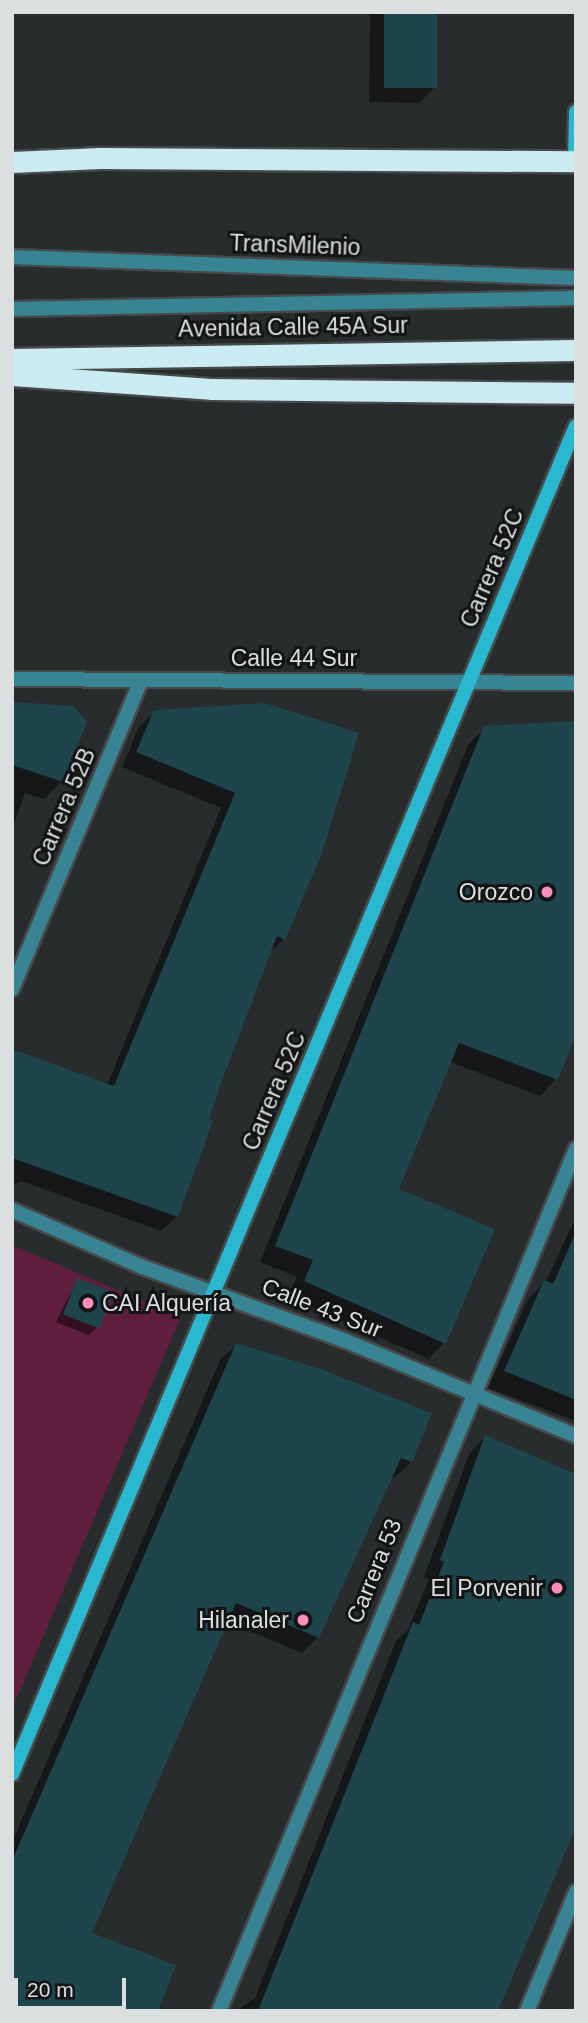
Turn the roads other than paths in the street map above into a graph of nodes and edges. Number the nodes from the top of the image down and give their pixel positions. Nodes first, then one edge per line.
1 (576, 112) edge
2 (575, 161) edge
3 (12, 162) edge
4 (12, 257) edge
5 (576, 278) edge
6 (576, 298) edge
7 (12, 309) edge
8 (576, 350) edge
9 (12, 359) edge
10 (12, 375) edge
11 (576, 393) edge
12 (576, 426) edge
13 (12, 679) edge
14 (141, 680) junction
15 (469, 682) junction
16 (576, 683) edge
17 (12, 989) edge
18 (576, 1149) edge
19 (12, 1210) edge
20 (214, 1292) junction
21 (472, 1393) junction
22 (576, 1436) edge
23 (12, 1774) edge
24 (576, 1892) edge
25 (219, 2011) edge
26 (527, 2011) edge

1 - 2 street
2 - 3 highway
4 - 5 street, TransMilenio
6 - 7 street
8 - 9 highway, Avenida Calle 45A Sur
10 - 11 highway
12 - 15 street, Carrera 52C
13 - 14 street, Calle 44 Sur
14 - 15 street, Calle 44 Sur
14 - 17 street, Carrera 52B
15 - 16 street, Calle 44 Sur
15 - 20 street, Carrera 52C
18 - 21 street, Carrera 53
19 - 20 street, Calle 43 Sur
20 - 21 street, Calle 43 Sur
20 - 23 street, Carrera 52C
21 - 22 street, Calle 43 Sur
21 - 25 street, Carrera 53
24 - 26 street

